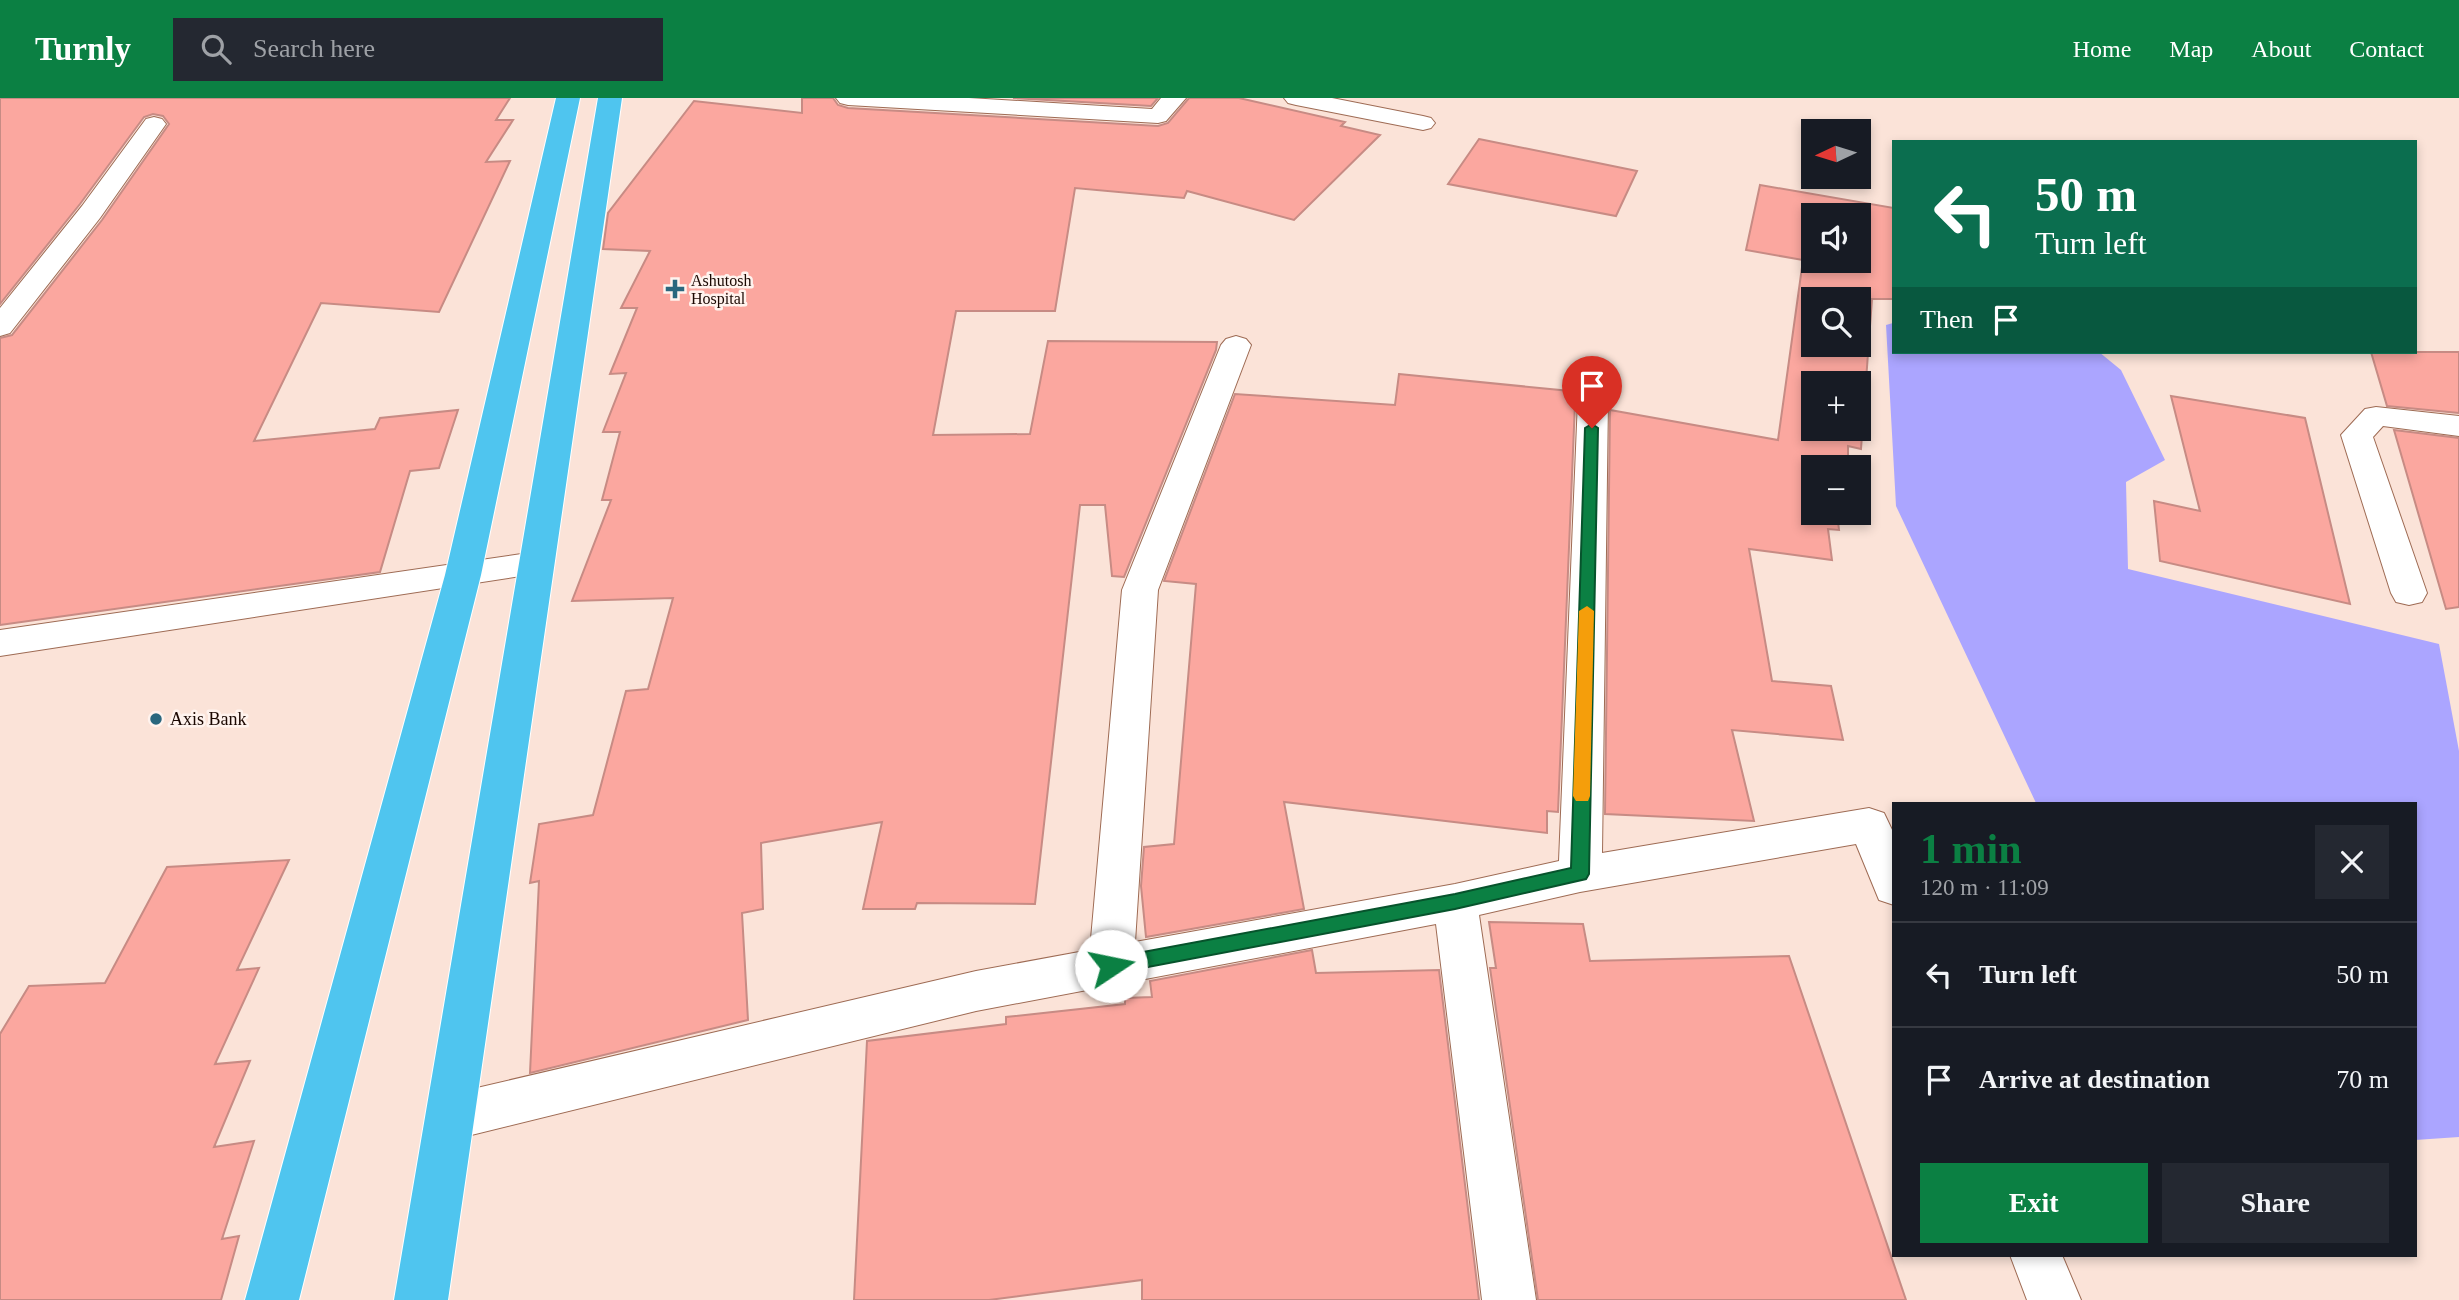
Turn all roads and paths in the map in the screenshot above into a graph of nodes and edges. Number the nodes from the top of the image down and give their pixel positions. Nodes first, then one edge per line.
1 (568, 98) edge
2 (610, 98) edge
3 (848, 98) edge
4 (1174, 98) edge
5 (1296, 98) edge
6 (1423, 123) dead end
7 (154, 124) dead end
8 (0, 327) edge
9 (1236, 345) dead end
10 (1592, 400) dead end
11 (2459, 426) edge
12 (535, 564) junction
13 (463, 575) junction
14 (2409, 593) dead end
15 (0, 643) edge
16 (1580, 874) junction
17 (1892, 882) edge
18 (1455, 902) junction
19 (1111, 966) junction
20 (451, 1117) junction
21 (2037, 1257) edge
22 (272, 1300) edge
23 (421, 1300) edge
24 (1509, 1300) edge
25 (2054, 1300) edge

1 - 13 highway
2 - 12 highway
3 - 4 street
5 - 6 street
7 - 8 street
9 - 19 street
10 - 16 street
11 - 14 street
12 - 13 street
12 - 20 highway
13 - 15 street
13 - 22 highway
16 - 17 street
16 - 18 street
18 - 19 street
18 - 24 street
19 - 20 street
20 - 23 highway
21 - 25 street

